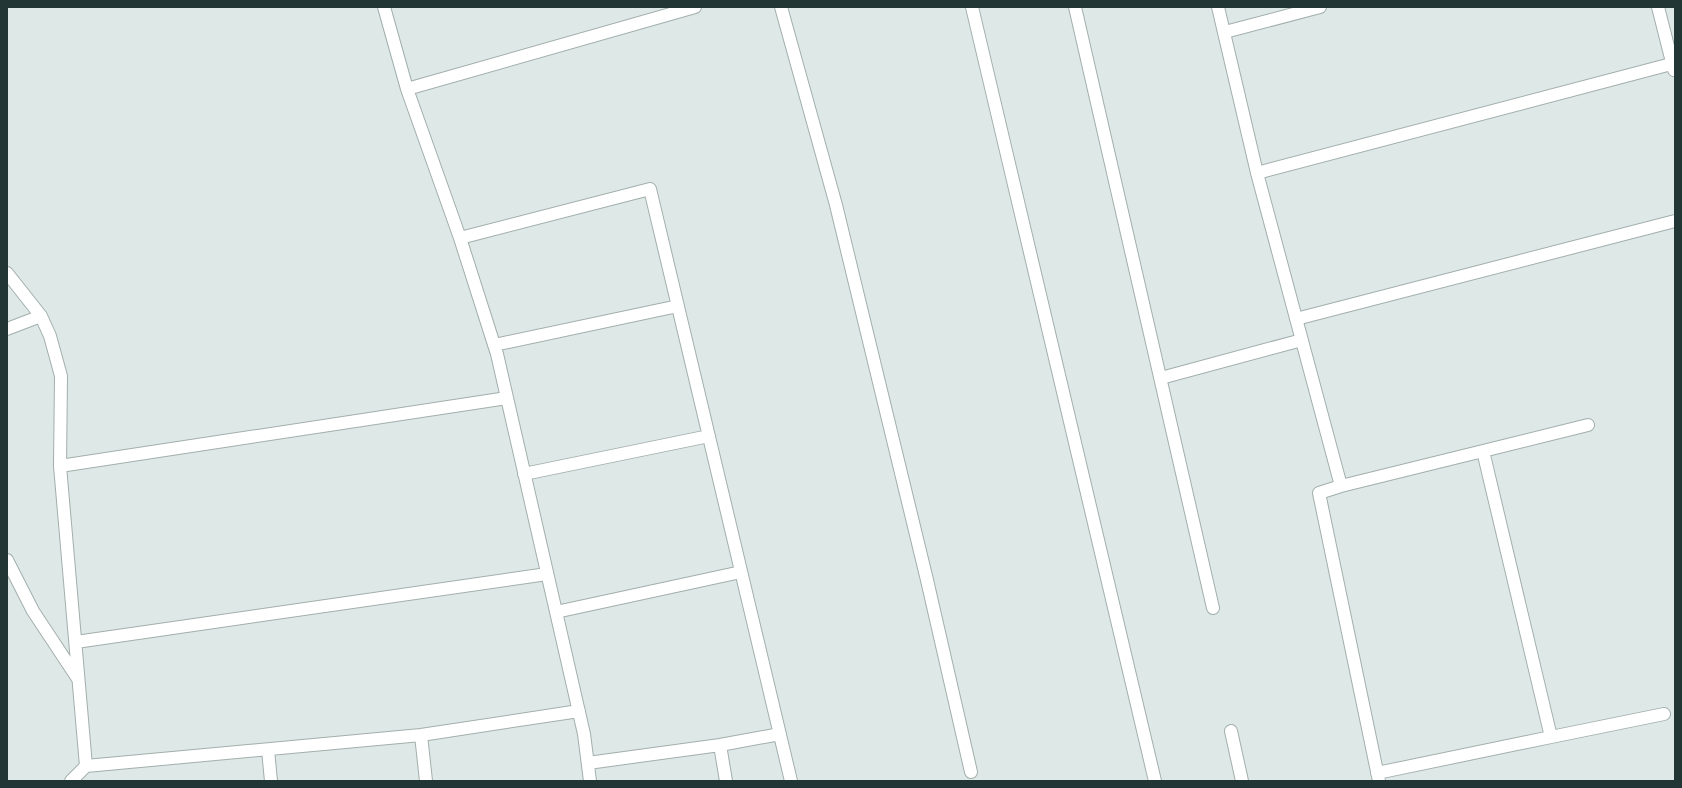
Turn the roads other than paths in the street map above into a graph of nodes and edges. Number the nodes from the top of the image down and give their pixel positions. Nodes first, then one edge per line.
1 (384, 7) edge
2 (695, 7) edge
3 (781, 7) edge
4 (972, 7) edge
5 (1075, 7) edge
6 (1218, 7) edge
7 (1320, 7) edge
8 (1658, 7) edge
9 (1225, 32) junction
10 (1674, 66) edge
11 (407, 89) junction
12 (1257, 173) junction
13 (1675, 221) edge
14 (460, 238) junction
15 (7, 273) edge
16 (678, 306) junction
17 (41, 316) junction
18 (1296, 319) junction
19 (7, 329) edge
20 (1302, 340) junction
21 (494, 345) junction
22 (1161, 378) junction
23 (507, 398) junction
24 (1588, 425) dead end
25 (709, 436) junction
26 (1483, 452) junction
27 (60, 466) junction
28 (524, 474) junction
29 (1341, 486) junction
30 (7, 560) edge
31 (742, 572) junction
32 (547, 574) junction
33 (1213, 608) dead end
34 (556, 612) junction
35 (76, 642) junction
36 (79, 680) junction
37 (579, 711) junction
38 (1664, 714) dead end
39 (1231, 731) dead end
40 (780, 734) junction
41 (421, 735) junction
42 (1551, 737) junction
43 (720, 746) junction
44 (268, 750) junction
45 (588, 763) junction
46 (86, 766) junction
47 (971, 772) dead end
48 (1378, 777) edge
49 (71, 781) edge
50 (271, 781) edge
51 (426, 781) edge
52 (590, 781) edge
53 (726, 781) edge
54 (791, 781) edge
55 (1155, 781) edge
56 (1242, 781) edge

1 - 11 street
2 - 11 street
3 - 47 street
4 - 55 street
5 - 22 street
6 - 9 street
7 - 9 street
8 - 10 street
9 - 12 street
10 - 12 street
11 - 14 street
12 - 18 street
13 - 18 street
14 - 16 street
14 - 21 street
15 - 17 street
16 - 21 street
16 - 25 street
17 - 19 street
17 - 27 street
18 - 20 street
20 - 22 street
20 - 29 street
21 - 23 street
22 - 33 street
23 - 27 street
23 - 28 street
24 - 26 street
25 - 28 street
25 - 31 street
26 - 29 street
26 - 42 street
27 - 35 street
28 - 32 street
29 - 48 street
30 - 36 street
31 - 34 street
31 - 40 street
32 - 34 street
32 - 35 street
34 - 37 street
35 - 36 street
36 - 46 street
37 - 41 street
37 - 45 street
38 - 42 street
39 - 56 street
40 - 43 street
40 - 54 street
41 - 44 street
41 - 51 street
42 - 48 street
43 - 45 street
43 - 53 street
44 - 46 street
44 - 50 street
45 - 52 street
46 - 49 street

